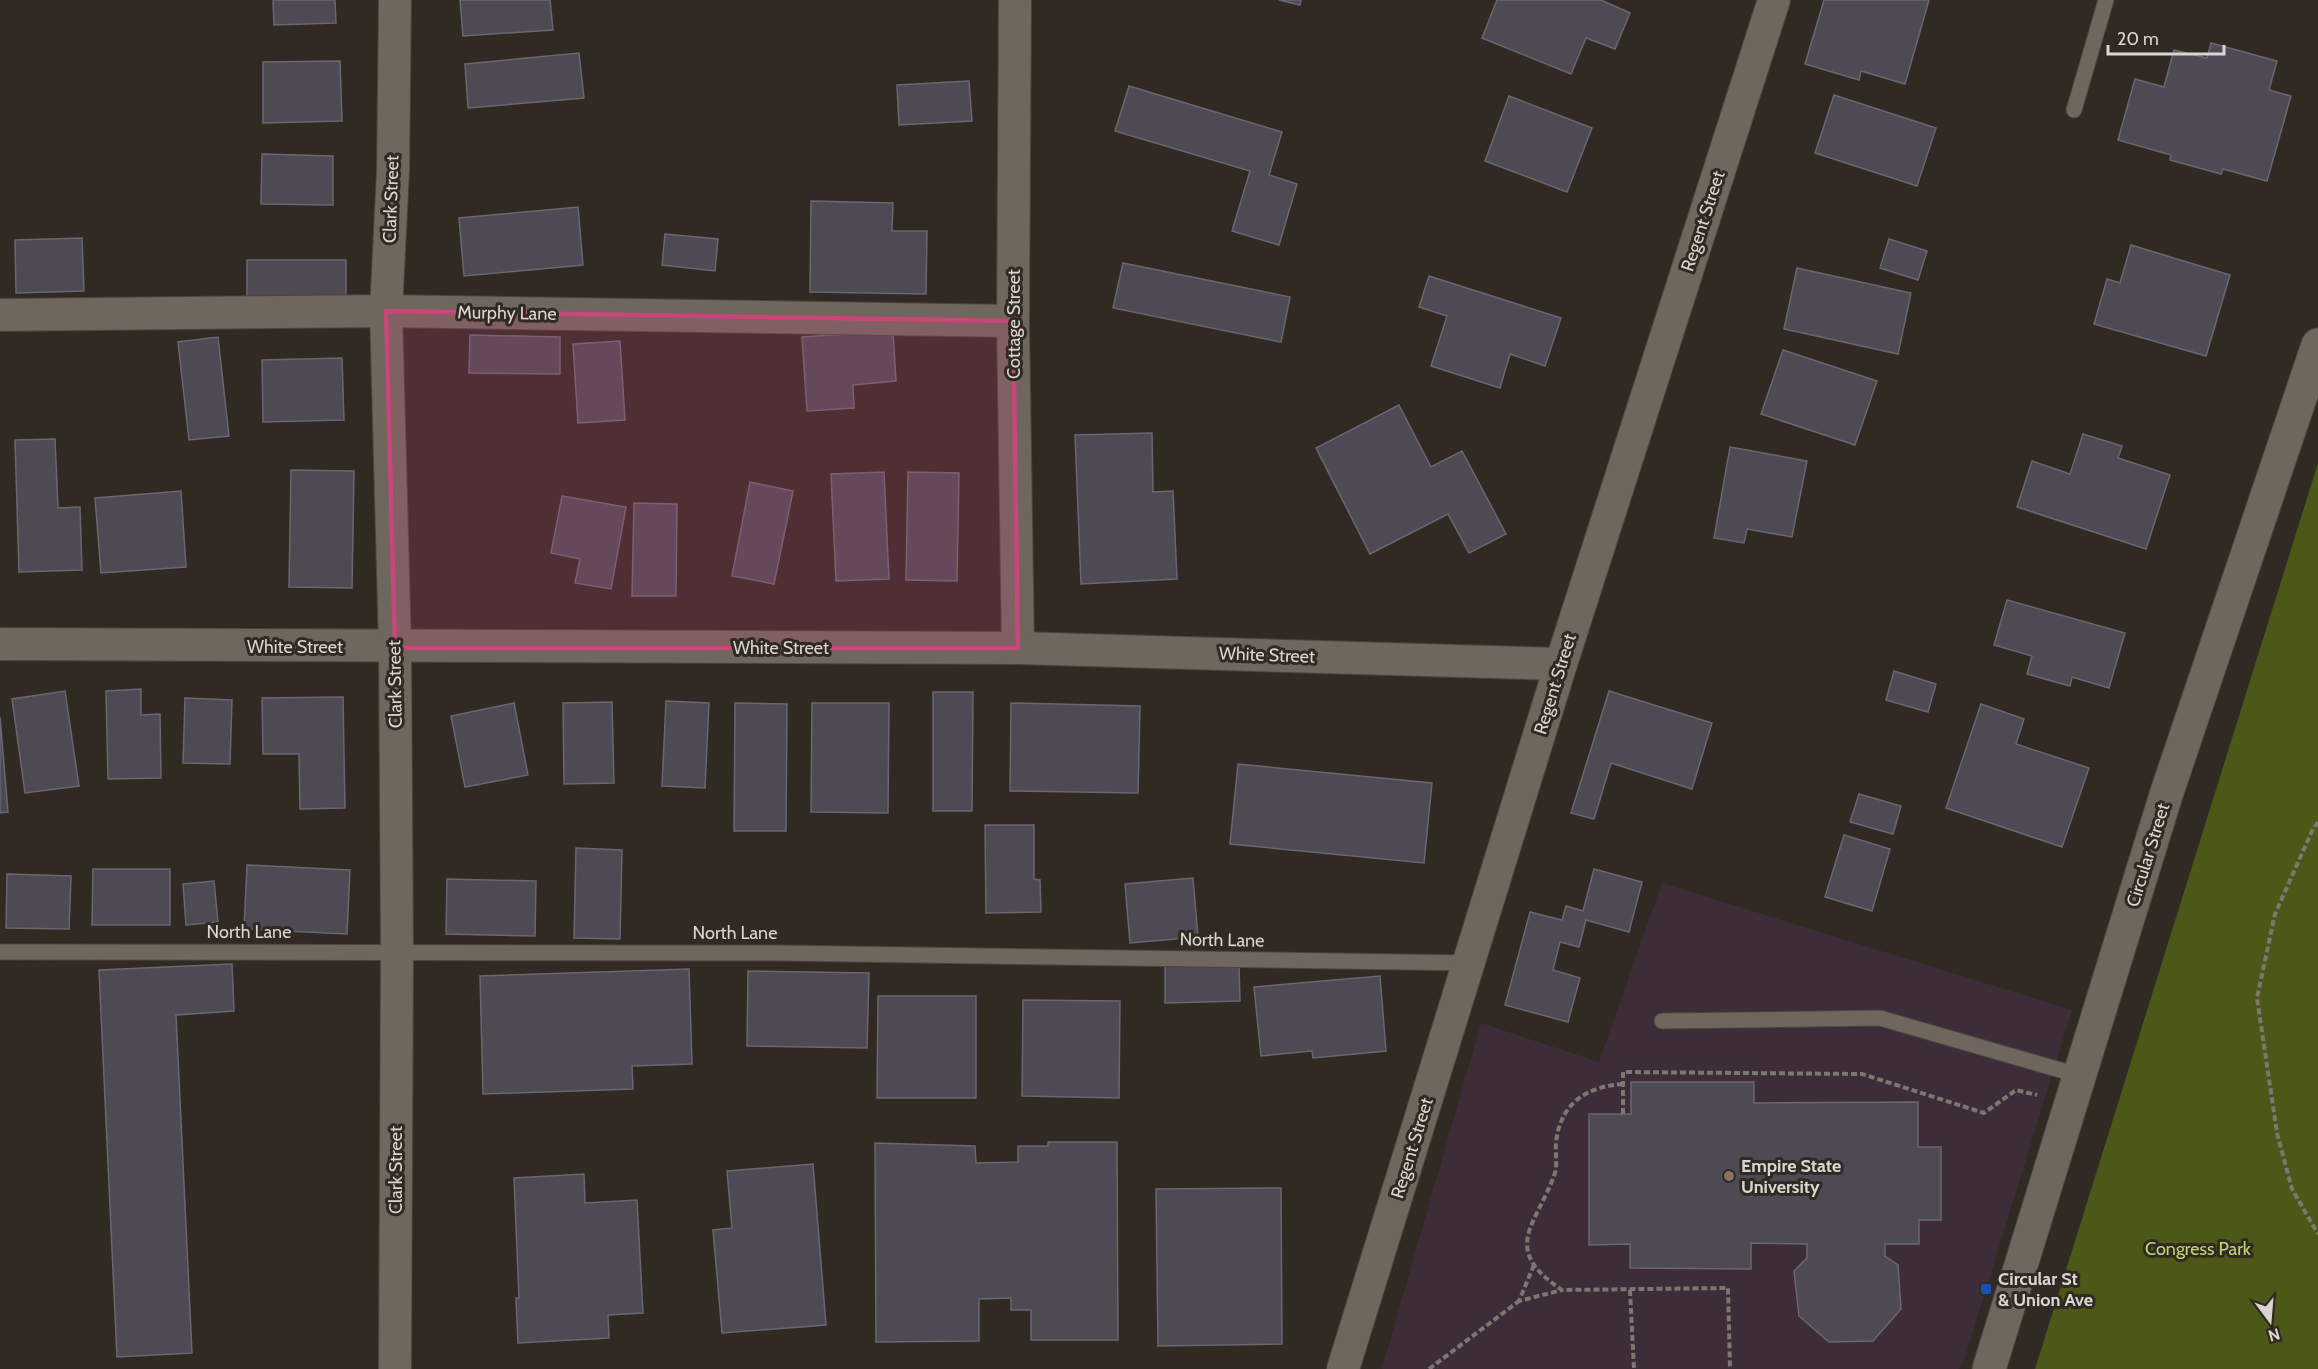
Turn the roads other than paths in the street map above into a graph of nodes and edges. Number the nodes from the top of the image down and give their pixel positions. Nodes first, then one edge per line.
1 (395, 0) edge
2 (1015, 0) edge
3 (1774, 0) edge
4 (2106, 0) edge
5 (2074, 110) dead end
6 (386, 311) junction
7 (0, 315) edge
8 (1013, 321) junction
9 (2318, 345) edge
10 (0, 644) edge
11 (395, 648) junction
12 (1018, 648) junction
13 (1561, 664) junction
14 (0, 952) edge
15 (397, 952) junction
16 (1470, 963) junction
17 (1662, 1021) dead end
18 (2077, 1090) junction
19 (395, 1369) edge
20 (1343, 1369) edge
21 (1989, 1369) edge

1 - 6 street, Clark Street
2 - 8 street, Cottage Street
3 - 13 street, Regent Street
4 - 5 lane
6 - 7 street, Murphy Lane
6 - 8 street, Murphy Lane
6 - 11 street, Clark Street
8 - 12 street, Cottage Street
9 - 18 street, Circular Street
10 - 11 street, White Street
11 - 12 street, White Street
11 - 15 street, Clark Street
12 - 13 street, White Street
13 - 16 street, Regent Street
14 - 15 lane, North Lane
15 - 16 lane, North Lane
15 - 19 street, Clark Street
16 - 20 street, Regent Street
17 - 18 lane
18 - 21 street, Circular Street

